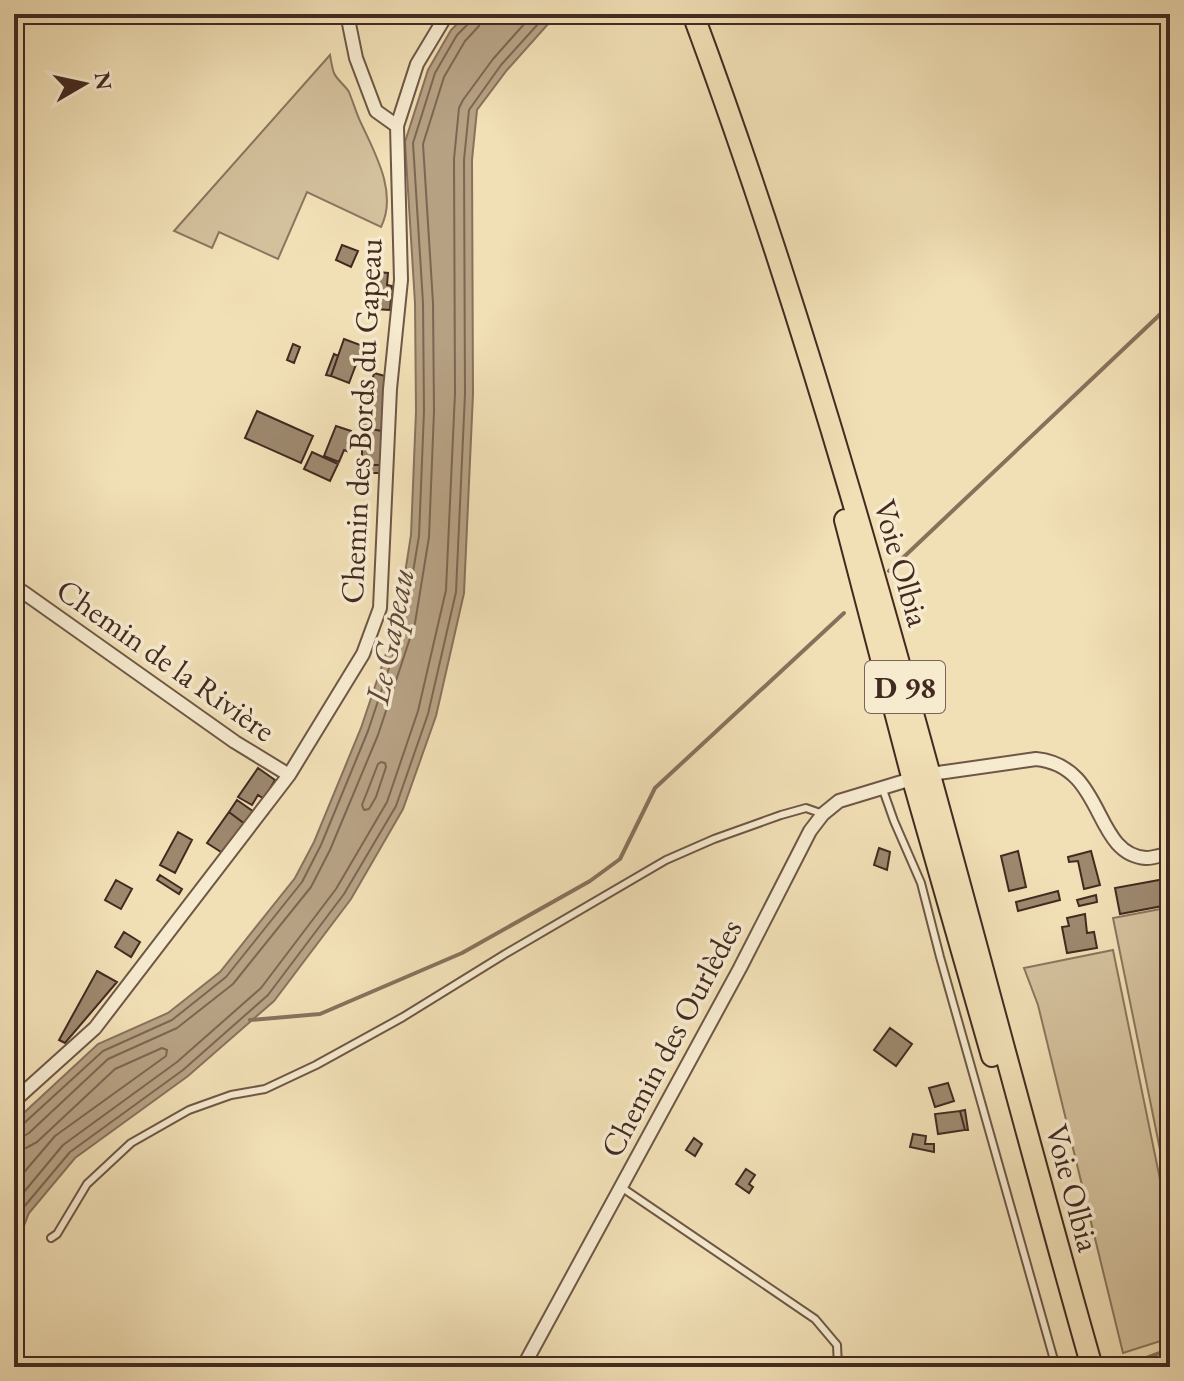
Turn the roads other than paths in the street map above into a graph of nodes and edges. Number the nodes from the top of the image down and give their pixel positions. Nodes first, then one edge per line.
1 (347, 14) edge
2 (447, 14) edge
3 (681, 14) edge
4 (693, 14) edge
5 (397, 126) junction
6 (14, 587) edge
7 (938, 773) dead end
8 (289, 775) junction
9 (905, 781) dead end
10 (882, 787) junction
11 (823, 814) junction
12 (1170, 853) edge
13 (14, 1101) edge
14 (621, 1187) junction
15 (51, 1238) dead end
16 (523, 1367) edge
17 (838, 1367) edge
18 (1056, 1367) edge
19 (1079, 1367) edge
20 (1092, 1367) edge

1 - 5 street
2 - 5 street, Chemin des Bords du Gapeau
3 - 19 highway, Voie Olbia / D 98
4 - 20 highway, Voie Olbia / D 98
5 - 8 street, Chemin des Bords du Gapeau
6 - 8 street, Chemin de la Rivière
7 - 12 street
8 - 13 street, Chemin des Bords du Gapeau
9 - 10 street, Chemin des Ourlèdes
10 - 11 street, Chemin des Ourlèdes
10 - 18 lane
11 - 14 street, Chemin des Ourlèdes
11 - 15 lane
14 - 16 street, Chemin des Ourlèdes
14 - 17 lane

